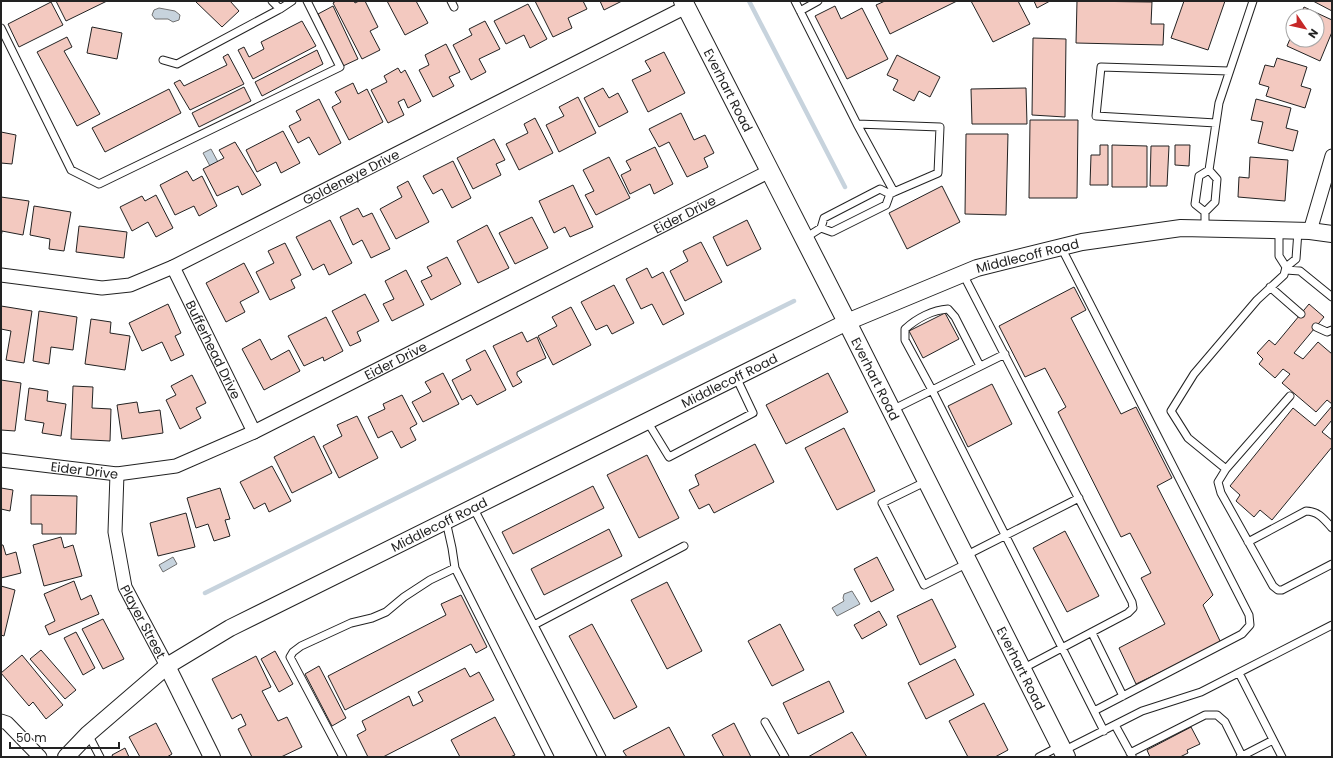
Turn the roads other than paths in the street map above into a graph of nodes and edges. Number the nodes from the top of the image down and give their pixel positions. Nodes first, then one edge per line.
1 (272, 1) edge
2 (292, 1) edge
3 (307, 1) edge
4 (795, 1) edge
5 (818, 1) edge
6 (1253, 1) edge
7 (685, 4) edge
8 (280, 9) junction
9 (800, 11) junction
10 (1, 28) edge
11 (163, 60) dead end
12 (1229, 71) junction
13 (857, 124) junction
14 (1216, 124) junction
15 (1332, 156) edge
16 (1209, 170) junction
17 (770, 171) junction
18 (892, 193) junction
19 (1205, 212) junction
20 (821, 228) junction
21 (1205, 229) junction
22 (1279, 231) junction
23 (1304, 231) junction
24 (1332, 234) edge
25 (804, 238) junction
26 (1061, 247) junction
27 (173, 267) junction
28 (1286, 269) junction
29 (963, 274) junction
30 (1, 275) edge
31 (1270, 287) junction
32 (1332, 297) edge
33 (1301, 314) dead end
34 (847, 322) junction
35 (1316, 327) dead end
36 (1332, 330) edge
37 (1005, 354) junction
38 (980, 366) junction
39 (736, 377) junction
40 (932, 390) junction
41 (1290, 396) dead end
42 (892, 410) junction
43 (647, 421) junction
44 (254, 432) junction
45 (1, 460) edge
46 (1226, 469) junction
47 (117, 474) junction
48 (927, 481) junction
49 (1079, 498) junction
50 (473, 508) junction
51 (446, 521) junction
52 (1332, 528) edge
53 (1005, 536) junction
54 (1248, 542) junction
55 (684, 546) dead end
56 (967, 559) junction
57 (1332, 564) edge
58 (455, 568) junction
59 (534, 625) junction
60 (1332, 625) edge
61 (1092, 633) junction
62 (1062, 648) junction
63 (167, 666) junction
64 (1022, 669) junction
65 (1239, 673) junction
66 (1124, 696) junction
67 (1094, 711) junction
68 (1, 721) edge
69 (765, 722) dead end
70 (1115, 725) junction
71 (1104, 731) junction
72 (88, 734) junction
73 (1273, 740) junction
74 (1063, 751) edge
75 (1131, 755) edge
76 (40, 757) edge
77 (66, 757) edge
78 (100, 757) edge
79 (212, 757) edge
80 (342, 757) edge
81 (550, 757) edge
82 (602, 757) edge
83 (785, 757) edge
84 (1039, 757) edge
85 (1241, 757) edge
86 (1282, 757) edge

1 - 8 lane
2 - 8 lane
3 - 10 lane
4 - 9 lane
5 - 9 lane
6 - 12 lane
7 - 17 main road, Everhart Road
7 - 27 street, Goldeneye Drive
8 - 11 lane
9 - 13 lane
12 - 14 lane
12 - 14 lane
13 - 18 lane
13 - 18 lane
14 - 16 lane
15 - 23 street
16 - 19 lane
16 - 19 lane
17 - 25 main road, Everhart Road
17 - 44 street, Eider Drive
18 - 20 lane
18 - 20 lane
19 - 21 lane
20 - 25 lane
21 - 22 street, Middlecoff Road
21 - 26 street, Middlecoff Road
22 - 23 street, Middlecoff Road
22 - 28 lane
23 - 24 street, Middlecoff Road
23 - 28 lane
25 - 34 main road, Everhart Road
26 - 29 street, Middlecoff Road
26 - 66 lane
27 - 30 street, Goldeneye Drive
27 - 44 street, Bufferhead Drive
28 - 31 lane
28 - 32 lane
29 - 34 street, Middlecoff Road
29 - 37 lane
31 - 33 lane
31 - 46 lane
34 - 39 street, Middlecoff Road
34 - 42 main road, Everhart Road
35 - 36 lane
37 - 38 lane
37 - 49 lane
38 - 40 lane
38 - 40 lane
39 - 43 street, Middlecoff Road
39 - 43 lane
40 - 42 lane
40 - 53 lane
41 - 46 lane
42 - 48 main road, Everhart Road
43 - 50 street, Middlecoff Road
44 - 47 street, Eider Drive
45 - 47 street, Eider Drive
46 - 54 lane
47 - 63 street, Player Street
48 - 56 main road, Everhart Road
48 - 56 lane
49 - 53 lane
49 - 61 lane
50 - 51 street, Middlecoff Road
50 - 59 lane
51 - 58 lane
51 - 63 street, Middlecoff Road
52 - 54 lane
53 - 56 lane
53 - 62 lane
54 - 57 lane
55 - 59 lane
56 - 64 main road, Everhart Road
58 - 80 lane
58 - 81 lane
59 - 82 lane
60 - 65 lane
61 - 62 lane
61 - 66 lane
62 - 64 lane
62 - 67 lane
63 - 72 street, Middlecoff Road
63 - 79 street, Player Street
64 - 74 main road, Everhart Road
65 - 70 lane
65 - 73 lane
66 - 67 lane
67 - 71 lane
68 - 76 street
69 - 83 lane
70 - 71 lane
70 - 75 lane
71 - 74 lane
72 - 77 street, Middlecoff Road
72 - 78 lane
73 - 85 lane
73 - 86 lane
74 - 84 lane
75 - 85 lane

